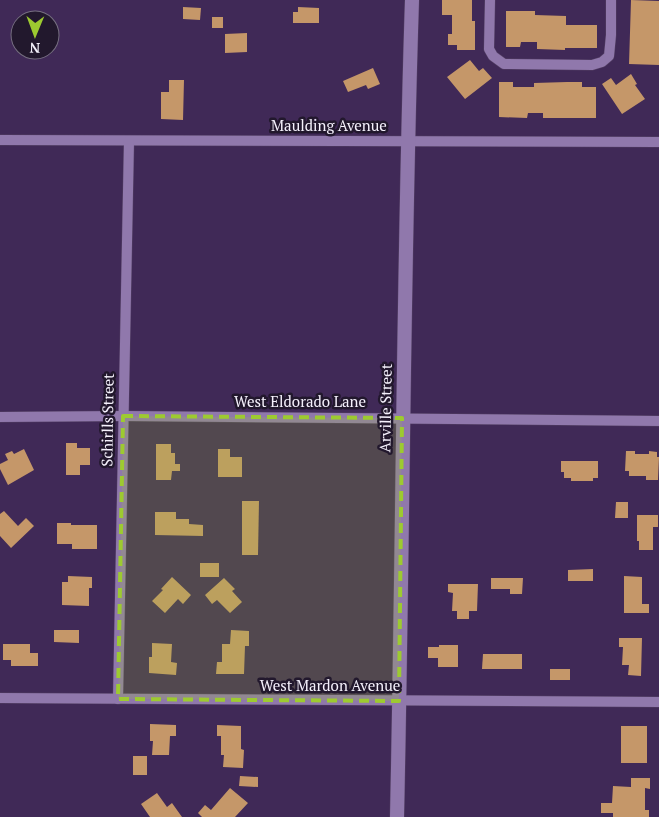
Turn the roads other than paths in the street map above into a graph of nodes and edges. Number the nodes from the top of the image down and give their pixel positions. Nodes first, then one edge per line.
1 (412, 0) edge
2 (490, 0) edge
3 (611, 0) edge
4 (0, 140) edge
5 (407, 140) junction
6 (129, 141) junction
7 (659, 142) edge
8 (123, 416) junction
9 (0, 417) edge
10 (402, 418) junction
11 (659, 421) edge
12 (0, 698) edge
13 (118, 699) junction
14 (400, 701) junction
15 (659, 702) edge
16 (397, 817) edge

1 - 5 street, Arville Street
2 - 3 street
4 - 6 street, Maulding Avenue
5 - 6 street, Maulding Avenue
5 - 7 street, Maulding Avenue
5 - 10 street, Arville Street
6 - 8 street, Schirlls Street
8 - 9 street, West Eldorado Lane
8 - 10 street, West Eldorado Lane
8 - 13 street, Schirlls Street
10 - 11 street, West Eldorado Lane
10 - 14 street, Arville Street
12 - 13 street, West Mardon Avenue
13 - 14 street, West Mardon Avenue
14 - 15 street, West Mardon Avenue
14 - 16 street, Arville Street

